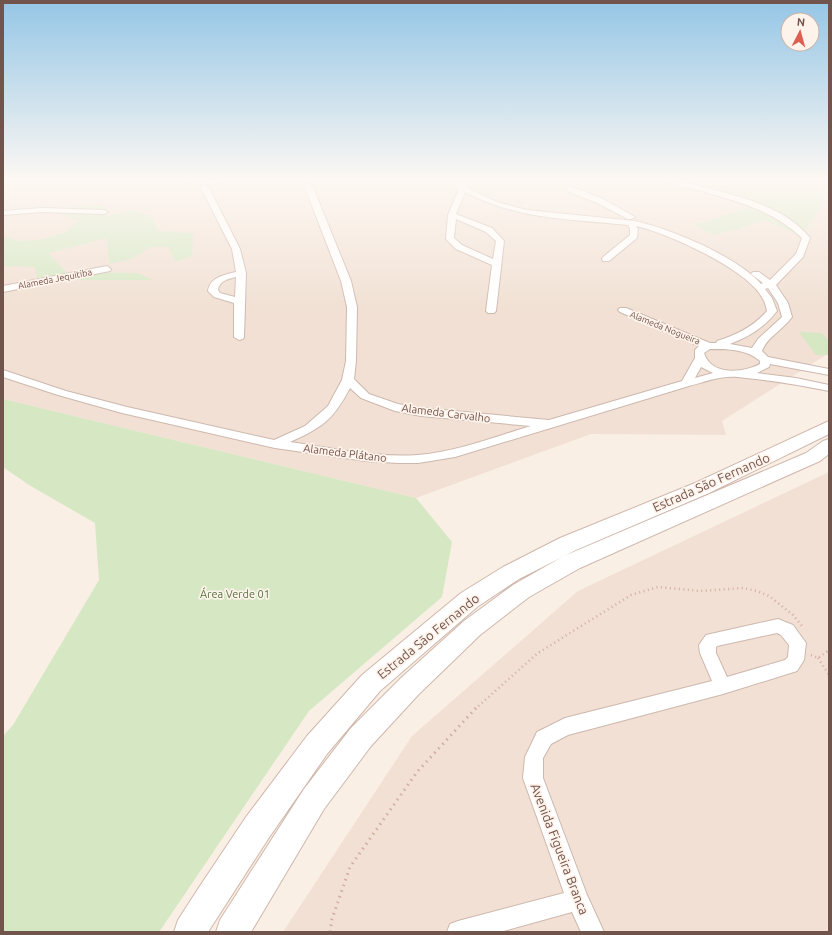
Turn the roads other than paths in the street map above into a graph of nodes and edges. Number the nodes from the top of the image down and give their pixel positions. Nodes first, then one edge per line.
1 (223, 224) edge
2 (323, 224) edge
3 (451, 224) edge
4 (473, 224) edge
5 (631, 224) edge
6 (639, 224) edge
7 (646, 224) edge
8 (791, 224) edge
9 (606, 259) dead end
10 (497, 264) junction
11 (107, 269) dead end
12 (241, 273) junction
13 (771, 285) junction
14 (761, 287) junction
15 (3, 289) edge
16 (239, 301) junction
17 (623, 310) dead end
18 (490, 311) dead end
19 (239, 337) dead end
20 (712, 345) junction
21 (756, 352) junction
22 (700, 359) junction
23 (765, 362) junction
24 (829, 372) edge
25 (3, 373) edge
26 (730, 374) junction
27 (348, 380) junction
28 (796, 381) junction
29 (686, 383) junction
30 (829, 388) edge
31 (340, 396) junction
32 (365, 396) junction
33 (505, 421) junction
34 (553, 424) junction
35 (829, 427) edge
36 (309, 429) junction
37 (513, 436) junction
38 (275, 444) junction
39 (829, 446) edge
40 (318, 450) junction
41 (723, 686) junction
42 (578, 900) junction
43 (190, 932) edge
44 (232, 932) edge
45 (458, 932) edge
46 (592, 932) edge

1 - 12 street
2 - 27 street
3 - 10 street
4 - 10 street
5 - 9 street
6 - 14 street
7 - 13 street
8 - 13 street
10 - 18 street
11 - 15 street, Alameda Jequitiba
12 - 16 street
12 - 16 street
13 - 14 street
13 - 21 street
14 - 20 street
16 - 19 street
17 - 20 street, Alameda Nogueira
20 - 21 street, Alameda Nogueira
20 - 22 street
21 - 23 street
22 - 26 street
22 - 29 street
23 - 24 street
23 - 26 street, Alameda Plátano
23 - 28 street
25 - 38 street, Alameda Plátano
26 - 28 street
26 - 29 street, Alameda Plátano
27 - 31 street
27 - 32 street, Alameda Carvalho
28 - 30 street
29 - 34 street, Alameda Plátano
31 - 32 street
31 - 36 street
32 - 33 street, Alameda Carvalho
33 - 34 street, Alameda Carvalho
33 - 37 street
34 - 37 street, Alameda Plátano
35 - 43 main road, Estrada São Fernando
36 - 38 street
36 - 40 street
37 - 40 street, Alameda Plátano
38 - 40 street, Alameda Plátano
39 - 44 main road, Estrada São Fernando
41 - 41 street, Avenida Figueira Branca
41 - 42 street, Avenida Figueira Branca
42 - 45 street
42 - 46 street, Avenida Figueira Branca

